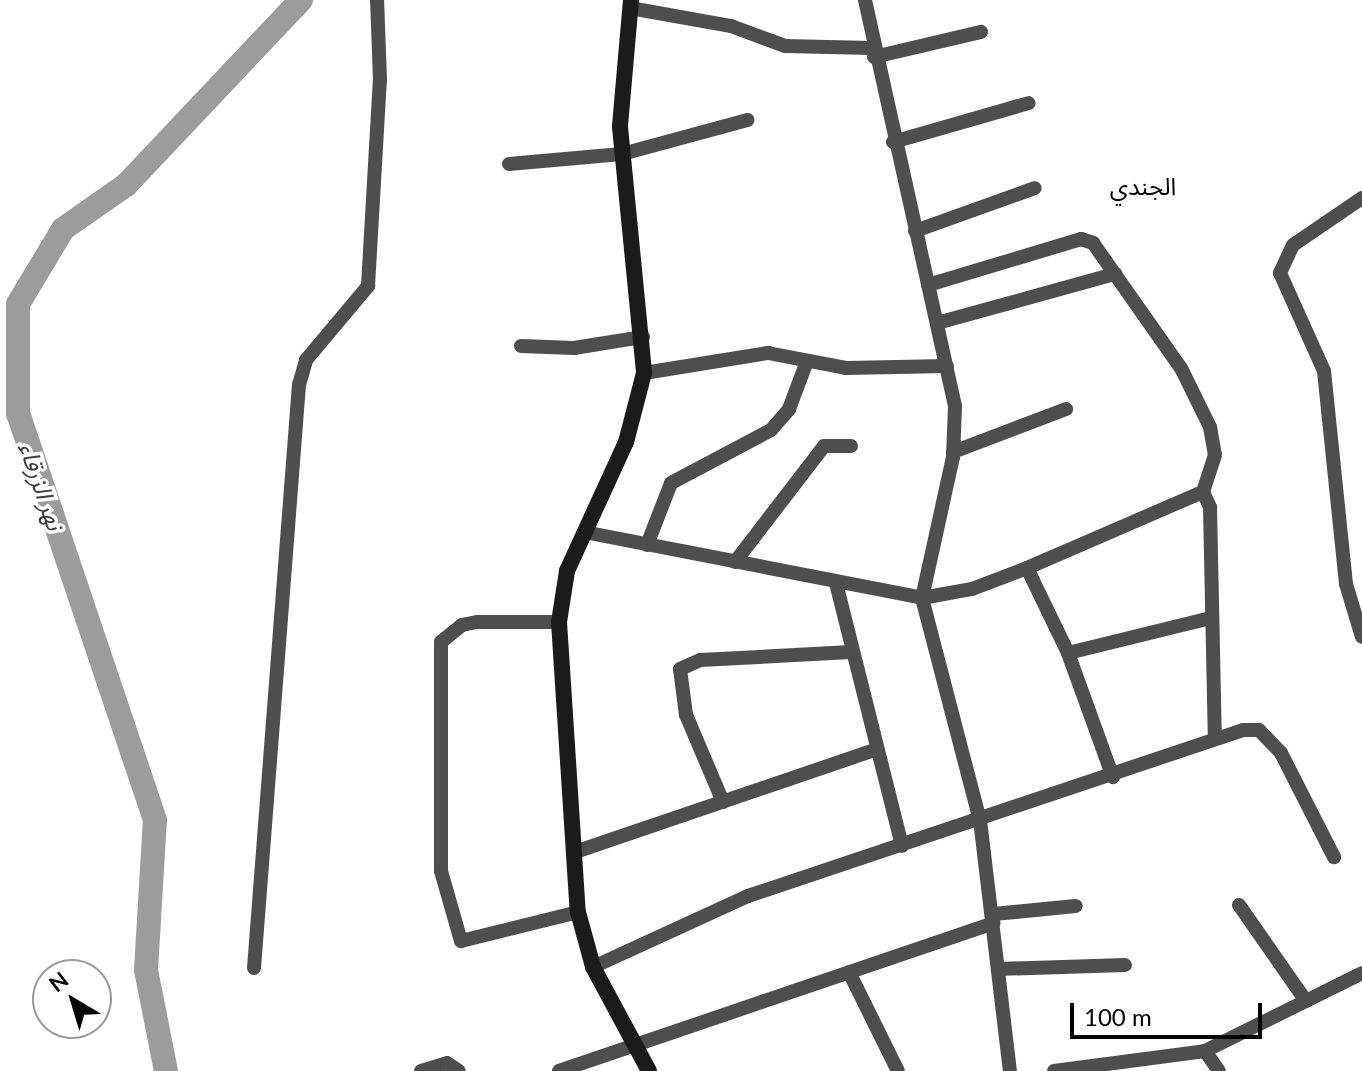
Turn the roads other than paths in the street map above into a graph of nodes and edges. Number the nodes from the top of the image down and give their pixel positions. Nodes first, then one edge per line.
1 (377, 0) edge
2 (865, 0) edge
3 (630, 4) edge
4 (981, 32) dead end
5 (873, 53) junction
6 (1029, 103) dead end
7 (747, 120) dead end
8 (893, 142) junction
9 (622, 154) junction
10 (509, 164) dead end
11 (1035, 188) dead end
12 (1362, 198) edge
13 (915, 231) junction
14 (1115, 274) junction
15 (928, 285) junction
16 (937, 323) junction
17 (643, 337) junction
18 (521, 346) dead end
19 (807, 361) junction
20 (947, 366) junction
21 (644, 373) junction
22 (1066, 409) dead end
23 (851, 446) dead end
24 (953, 452) junction
25 (1203, 492) junction
26 (584, 532) junction
27 (647, 545) junction
28 (735, 562) junction
29 (1027, 568) junction
30 (836, 583) junction
31 (922, 598) junction
32 (1211, 618) junction
33 (559, 622) junction
34 (1362, 637) edge
35 (851, 652) junction
36 (1068, 653) junction
37 (1215, 739) junction
38 (874, 750) junction
39 (1113, 777) junction
40 (723, 802) junction
41 (980, 820) junction
42 (902, 846) junction
43 (575, 852) junction
44 (1334, 857) dead end
45 (1239, 905) dead end
46 (1076, 906) dead end
47 (578, 912) junction
48 (993, 919) junction
49 (1125, 965) dead end
50 (593, 967) junction
51 (254, 968) dead end
52 (998, 969) junction
53 (849, 972) junction
54 (1362, 973) edge
55 (1306, 1001) junction
56 (632, 1043) junction
57 (1205, 1051) junction
58 (421, 1071) edge
59 (459, 1071) edge
60 (559, 1071) edge
61 (649, 1071) edge
62 (898, 1071) edge
63 (1010, 1071) edge
64 (1054, 1071) edge
65 (1219, 1071) edge

1 - 51 street
2 - 5 street
3 - 5 street
3 - 9 street
4 - 5 street
5 - 8 street
6 - 8 street
7 - 9 street
8 - 13 street
9 - 10 street
9 - 17 street
11 - 13 street
12 - 34 street
13 - 15 street
14 - 15 street
14 - 16 street
14 - 25 street
15 - 16 street
16 - 20 street
17 - 18 street
17 - 21 street
19 - 20 street
19 - 21 street
19 - 27 street
20 - 24 street
21 - 26 street
22 - 24 street
23 - 28 street
24 - 31 street
25 - 29 street
25 - 32 street
26 - 27 street
26 - 33 street
27 - 28 street
28 - 30 street
29 - 31 street
29 - 36 street
30 - 31 street
30 - 35 street
31 - 41 street
32 - 36 street
32 - 37 street
33 - 43 street
33 - 47 street
35 - 38 street
35 - 40 street
36 - 39 street
37 - 39 street
37 - 44 street
38 - 40 street
38 - 42 street
39 - 41 street
40 - 43 street
41 - 42 street
41 - 48 street
42 - 50 street
43 - 47 street
45 - 55 street
46 - 48 street
47 - 50 street
48 - 52 street
48 - 53 street
49 - 52 street
50 - 56 street
52 - 63 street
53 - 56 street
53 - 62 street
54 - 55 street
55 - 57 street
56 - 60 street
56 - 61 street
57 - 64 street
57 - 65 street
58 - 59 street

